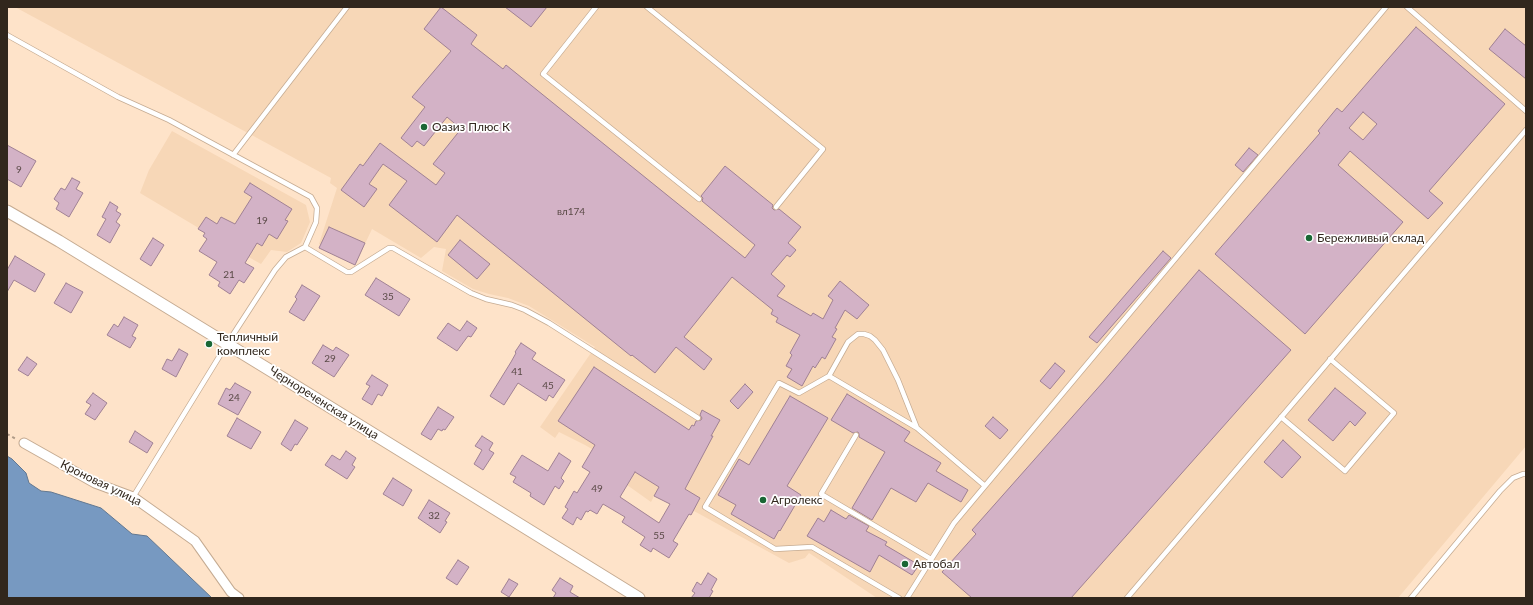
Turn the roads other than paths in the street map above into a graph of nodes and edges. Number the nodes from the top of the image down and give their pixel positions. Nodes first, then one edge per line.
1 (347, 7) edge
2 (596, 7) edge
3 (647, 7) edge
4 (1386, 7) edge
5 (1407, 7) edge
6 (7, 35) edge
7 (1526, 111) edge
8 (1526, 130) edge
9 (234, 155) junction
10 (699, 199) dead end
11 (776, 207) dead end
12 (7, 211) edge
13 (305, 247) junction
14 (227, 344) junction
15 (1330, 359) junction
16 (830, 376) junction
17 (1281, 417) junction
18 (698, 418) dead end
19 (917, 428) junction
20 (856, 435) dead end
21 (24, 443) dead end
22 (1526, 474) edge
23 (985, 486) junction
24 (133, 497) junction
25 (931, 559) junction
26 (239, 598) edge
27 (638, 598) edge
28 (899, 598) edge
29 (907, 598) edge
30 (1127, 598) edge
31 (1411, 598) edge

1 - 9 lane
2 - 10 lane
3 - 11 lane
4 - 23 lane
5 - 7 lane
6 - 9 lane
8 - 15 lane
9 - 13 lane
12 - 14 street, Чернореченская улица
13 - 14 lane
13 - 18 lane
14 - 24 lane
14 - 27 street, Чернореченская улица
15 - 17 lane
15 - 17 lane
16 - 19 lane
16 - 19 lane
16 - 28 lane
17 - 30 lane
19 - 23 lane
20 - 25 lane
21 - 24 street, Кроновая улица
22 - 31 lane
23 - 25 lane
24 - 26 street, Кроновая улица
25 - 29 lane

